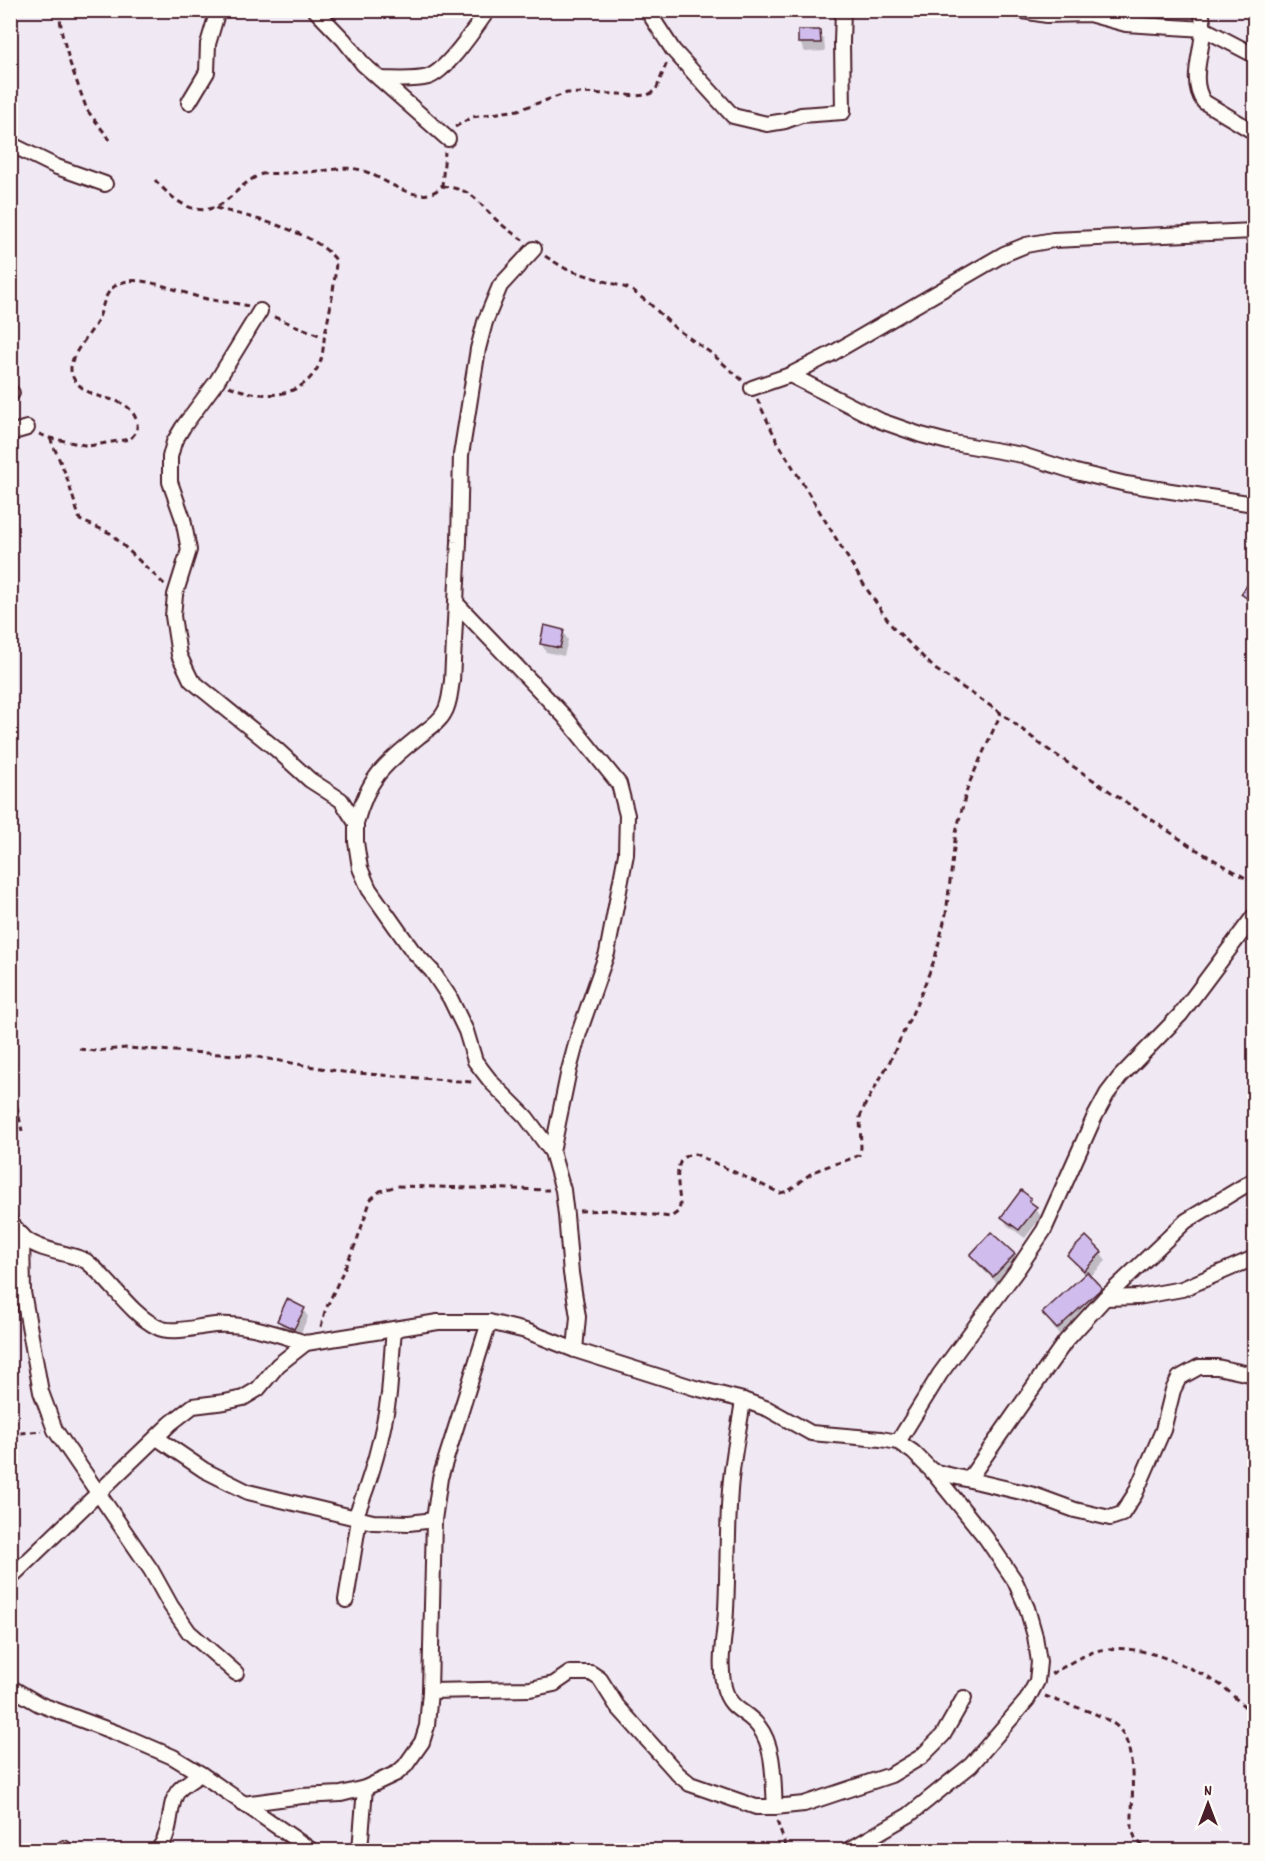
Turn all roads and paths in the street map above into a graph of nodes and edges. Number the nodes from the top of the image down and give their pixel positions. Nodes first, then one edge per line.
1 (60, 10) edge
2 (218, 10) edge
3 (315, 10) edge
4 (488, 10) edge
5 (646, 10) edge
6 (843, 10) edge
7 (1017, 10) edge
8 (1201, 10) edge
9 (1204, 29) junction
10 (673, 50) junction
11 (1254, 56) edge
12 (380, 80) junction
13 (189, 102) dead end
14 (1254, 132) edge
15 (448, 138) junction
16 (110, 140) dead end
17 (10, 144) edge
18 (155, 180) dead end
19 (105, 184) dead end
20 (442, 186) junction
21 (216, 208) junction
22 (1254, 231) edge
23 (534, 249) junction
24 (260, 311) junction
25 (324, 337) junction
26 (790, 375) junction
27 (217, 381) junction
28 (752, 388) junction
29 (27, 428) joint
30 (10, 433) edge
31 (50, 438) junction
32 (1254, 504) edge
33 (175, 595) junction
34 (456, 603) junction
35 (1001, 713) junction
36 (356, 823) junction
37 (1254, 883) edge
38 (1254, 916) edge
39 (79, 1050) dead end
40 (492, 1083) junction
41 (10, 1098) edge
42 (22, 1131) dead end
43 (552, 1152) junction
44 (1254, 1180) edge
45 (563, 1190) junction
46 (566, 1215) junction
47 (10, 1222) edge
48 (22, 1235) junction
49 (1254, 1258) edge
50 (1106, 1298) junction
51 (489, 1322) junction
52 (394, 1329) junction
53 (321, 1341) junction
54 (306, 1343) junction
55 (575, 1350) junction
56 (1254, 1375) edge
57 (743, 1400) junction
58 (55, 1430) junction
59 (10, 1434) edge
60 (158, 1438) junction
61 (898, 1442) junction
62 (932, 1471) junction
63 (969, 1479) junction
64 (98, 1495) junction
65 (357, 1519) junction
66 (434, 1520) junction
67 (10, 1578) edge
68 (346, 1600) dead end
69 (236, 1673) dead end
70 (1035, 1686) junction
71 (11, 1688) edge
72 (430, 1691) junction
73 (964, 1698) dead end
74 (1254, 1712) edge
75 (201, 1774) junction
76 (365, 1788) junction
77 (243, 1804) junction
78 (775, 1807) junction
79 (158, 1851) edge
80 (311, 1851) edge
81 (360, 1851) edge
82 (787, 1851) edge
83 (849, 1851) edge
84 (1148, 1851) edge

1 - 16 path
2 - 13 street
3 - 12 street
4 - 12 street
5 - 10 street
6 - 10 street
7 - 9 street
8 - 9 street
9 - 11 street
9 - 14 street
10 - 15 path
12 - 15 street
15 - 20 path
17 - 19 street
18 - 21 path
20 - 21 path
20 - 23 path
21 - 25 path
22 - 26 street
23 - 28 path
23 - 34 street
24 - 25 path
24 - 27 street
24 - 31 path
25 - 27 path
26 - 28 street
26 - 32 street
27 - 33 street
28 - 35 path
29 - 30 street
29 - 31 path
31 - 33 path
33 - 36 street
34 - 36 street
34 - 43 street
35 - 37 path
35 - 46 path
36 - 40 street
38 - 61 street
39 - 40 path
40 - 43 street
41 - 42 path
43 - 45 street
44 - 50 street
45 - 46 street
45 - 53 path
46 - 55 street
47 - 48 street
48 - 54 street
48 - 58 street
49 - 50 street
50 - 63 street
51 - 52 street
51 - 55 street
51 - 66 street
52 - 53 street
52 - 65 street
53 - 54 street
54 - 60 street
55 - 57 street
56 - 63 street
57 - 61 street
57 - 78 street
58 - 59 path
58 - 64 street
60 - 64 street
60 - 65 street
61 - 62 street
62 - 63 street
62 - 70 street
64 - 67 street
64 - 69 street
65 - 66 street
65 - 68 street
66 - 72 street
70 - 74 path
70 - 83 street
70 - 84 path
71 - 75 street
72 - 76 street
72 - 78 street
73 - 78 street
75 - 77 street
75 - 79 street
76 - 77 street
76 - 81 street
77 - 80 street
78 - 82 path

